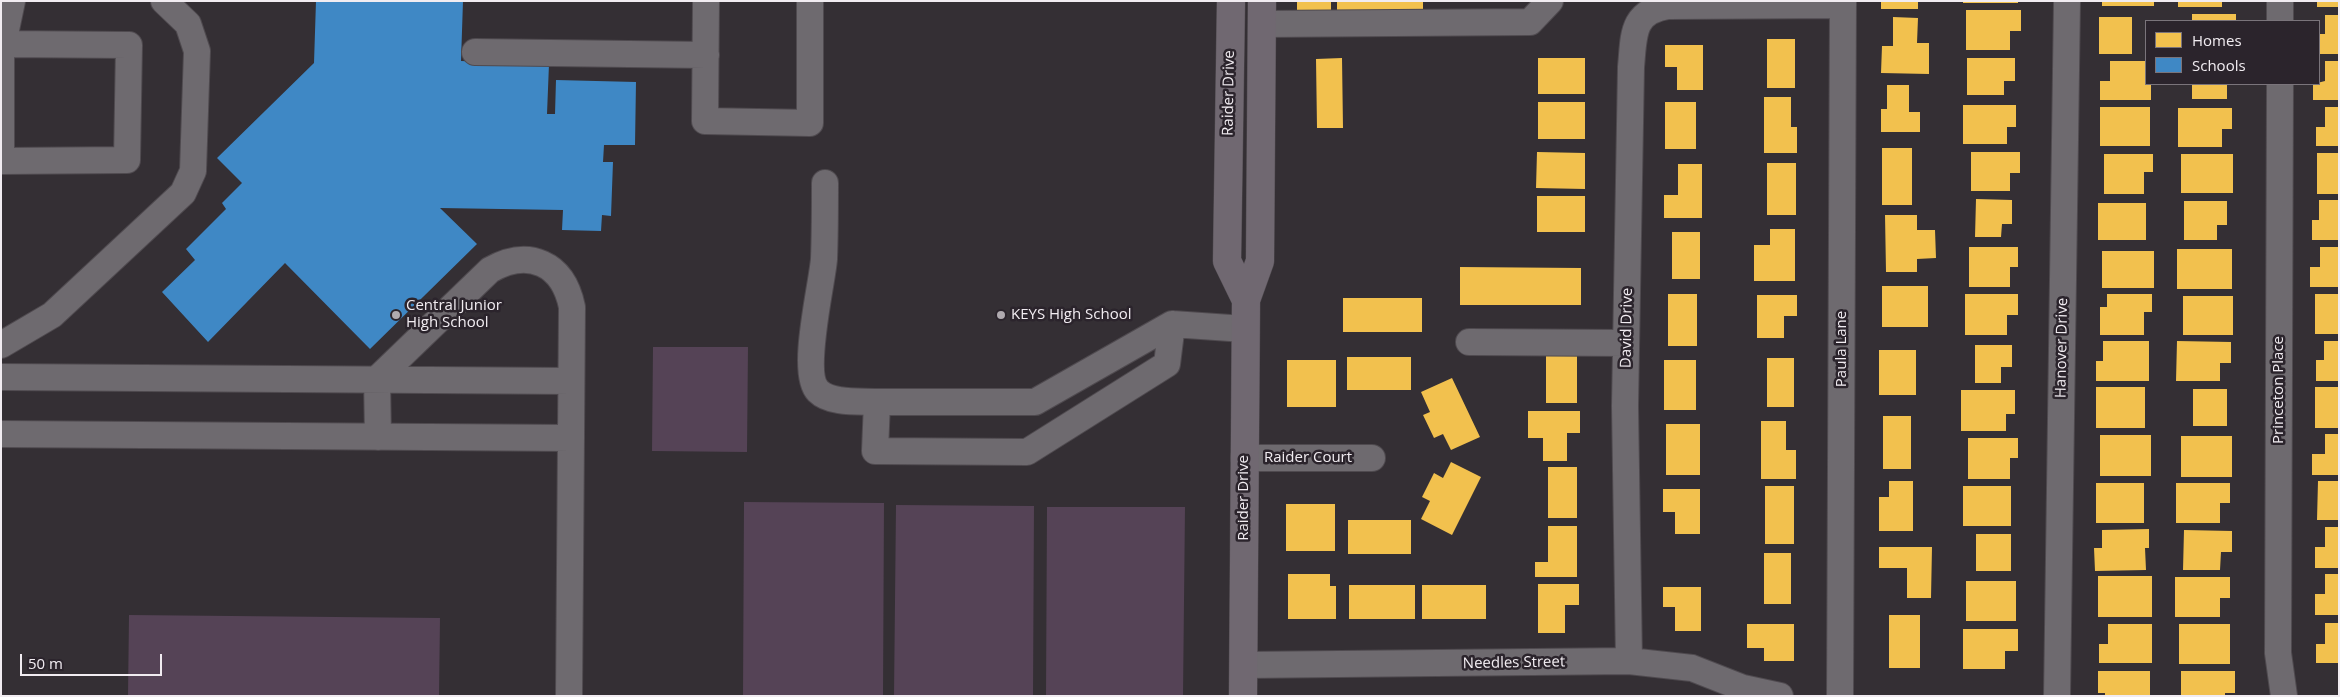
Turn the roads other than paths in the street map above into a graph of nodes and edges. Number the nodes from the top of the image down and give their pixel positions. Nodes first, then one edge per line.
1 (12, 1) edge
2 (164, 1) edge
3 (706, 1) edge
4 (810, 1) edge
5 (1230, 1) edge
6 (1550, 1) edge
7 (2067, 1) edge
8 (2280, 1) edge
9 (1843, 3) edge
10 (1429, 12) edge
11 (1262, 13) edge
12 (2280, 20) edge
13 (2, 38) edge
14 (475, 52) dead end
15 (706, 55) junction
16 (2280, 85) edge
17 (1, 150) edge
18 (1, 161) edge
19 (825, 183) dead end
20 (1246, 300) junction
21 (1172, 324) junction
22 (1245, 329) junction
23 (1469, 342) dead end
24 (1626, 343) junction
25 (1, 344) edge
26 (1, 377) edge
27 (377, 379) junction
28 (571, 380) junction
29 (877, 402) junction
30 (1, 434) edge
31 (378, 437) junction
32 (571, 438) junction
33 (1244, 458) junction
34 (1372, 458) dead end
35 (1629, 662) junction
36 (1243, 665) junction
37 (569, 696) edge
38 (1243, 696) edge
39 (1780, 696) edge
40 (1840, 696) edge
41 (2057, 696) edge
42 (2284, 696) edge

1 - 13 street
2 - 25 street
3 - 15 street
4 - 15 street
5 - 20 main road, Raider Drive
6 - 10 street
7 - 41 street, Hanover Drive
8 - 12 street
9 - 24 street, David Drive
9 - 40 street, Paula Lane
10 - 11 street
11 - 20 main road, Raider Drive
13 - 17 street
13 - 18 street
14 - 15 street
16 - 42 street, Princeton Place
19 - 29 street
20 - 22 main road, Raider Drive
21 - 22 street
21 - 29 street
21 - 29 street
22 - 33 main road, Raider Drive
23 - 24 street
24 - 35 street, David Drive
26 - 27 street
27 - 28 street
27 - 28 street
27 - 31 street
28 - 32 street
30 - 31 street
31 - 32 street
32 - 37 street
33 - 34 street, Raider Court
33 - 36 main road, Raider Drive
35 - 36 street, Needles Street
35 - 39 street, Needles Street
36 - 38 main road, Raider Drive

